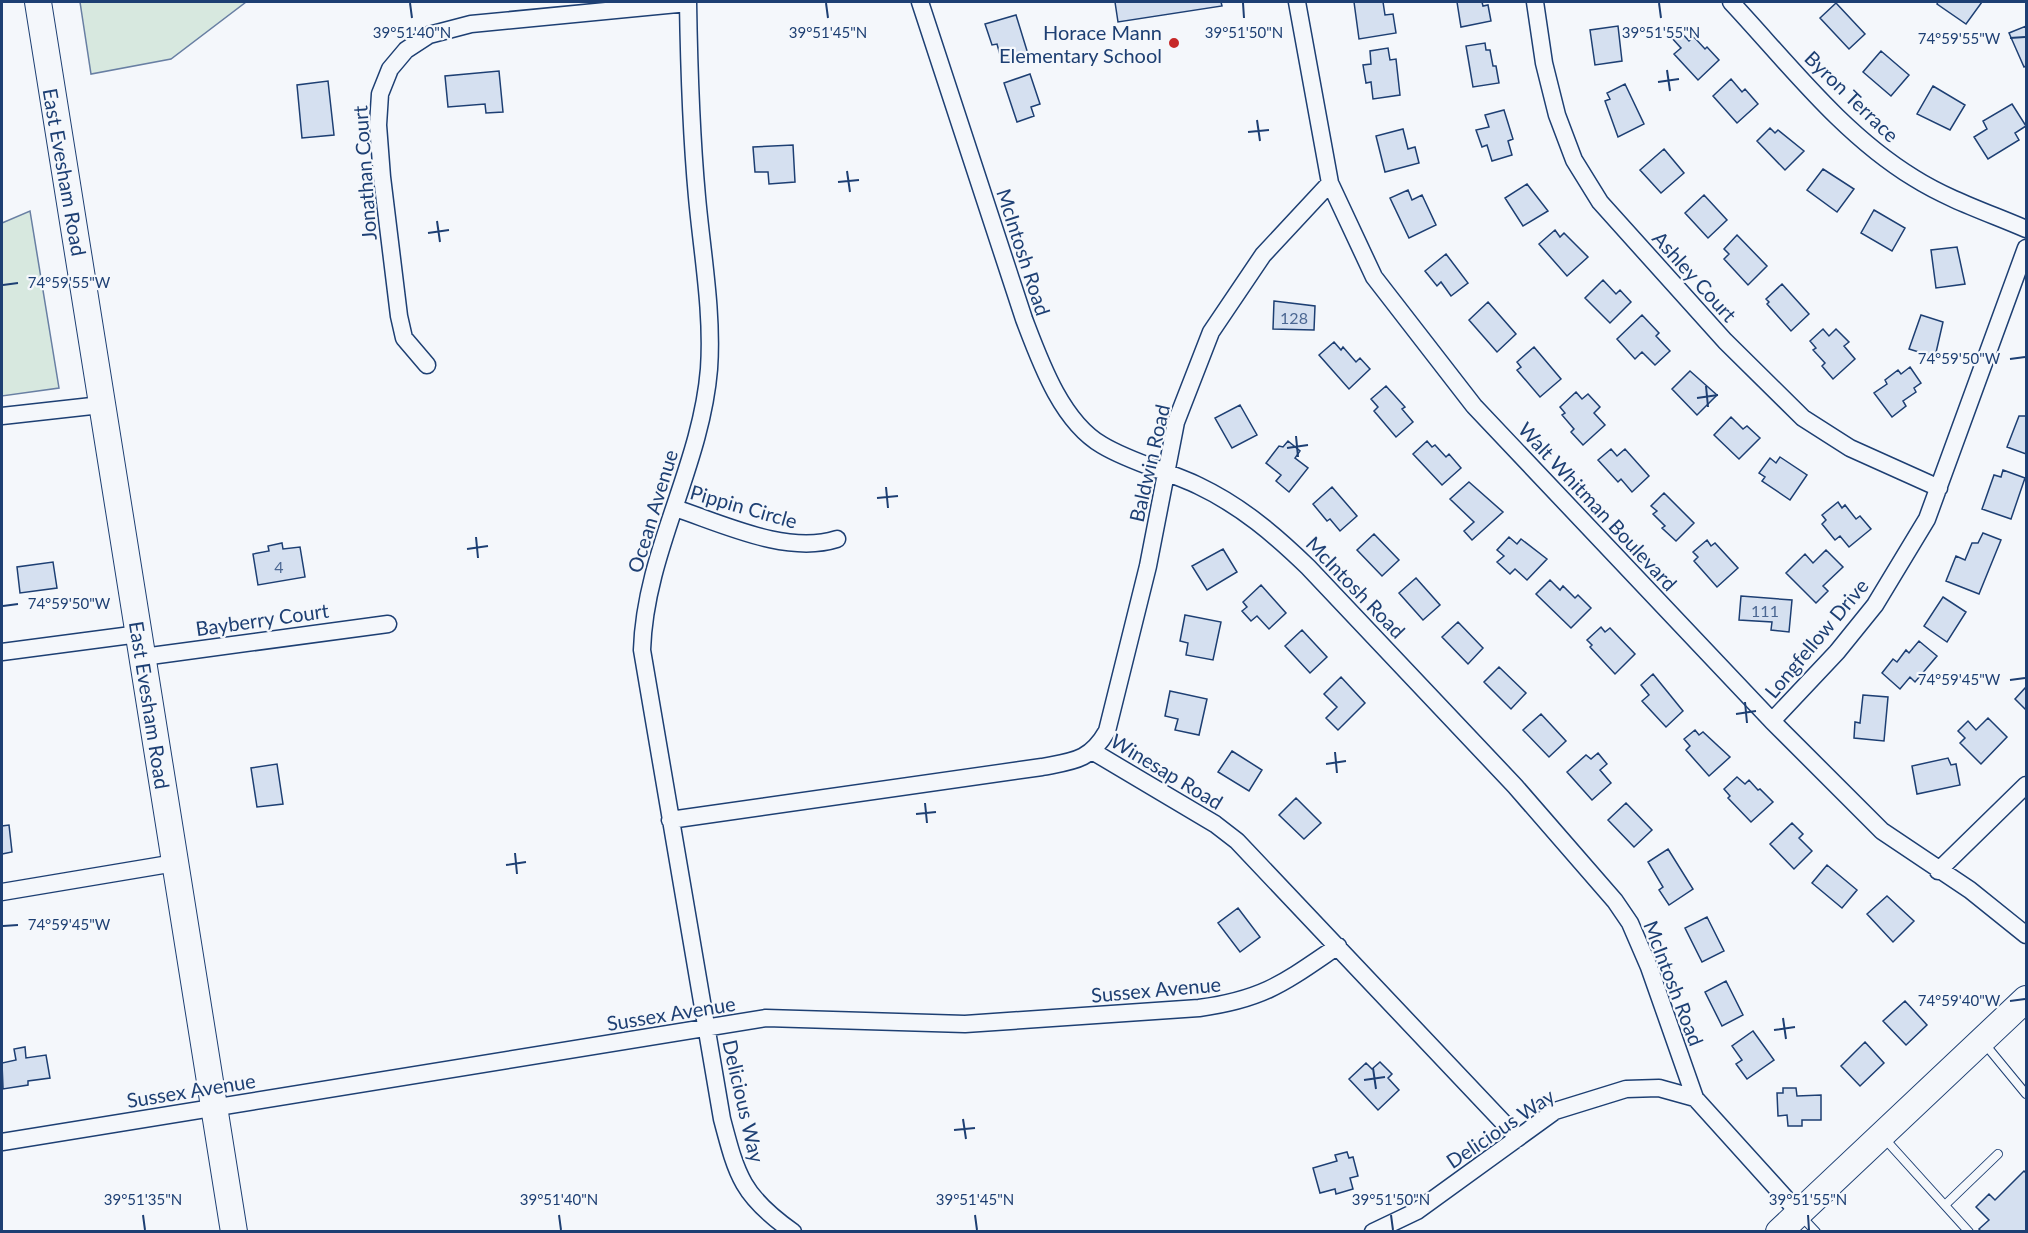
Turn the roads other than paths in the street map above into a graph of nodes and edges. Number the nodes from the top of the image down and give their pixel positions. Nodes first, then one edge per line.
1 (38, 2) edge
2 (688, 2) edge
3 (920, 2) edge
4 (1297, 2) edge
5 (1535, 2) edge
6 (1731, 2) edge
7 (1330, 183) junction
8 (2026, 229) edge
9 (2026, 248) edge
10 (427, 365) dead end
11 (102, 405) junction
12 (2, 416) edge
13 (1166, 472) junction
14 (1939, 488) junction
15 (675, 508) junction
16 (837, 539) dead end
17 (388, 624) dead end
18 (141, 645) junction
19 (2, 652) edge
20 (1772, 721) junction
21 (1092, 751) junction
22 (2026, 785) edge
23 (670, 820) junction
24 (175, 863) junction
25 (1938, 871) junction
26 (2, 892) edge
27 (2026, 935) edge
28 (1338, 946) junction
29 (2026, 999) edge
30 (706, 1028) junction
31 (1982, 1041) junction
32 (2026, 1094) edge
33 (1695, 1098) junction
34 (216, 1107) junction
35 (1882, 1135) junction
36 (1518, 1138) junction
37 (2, 1143) edge
38 (1998, 1154) dead end
39 (1945, 1205) junction
40 (1788, 1226) edge
41 (234, 1232) edge
42 (793, 1232) edge
43 (1373, 1232) edge
44 (1816, 1232) edge
45 (1969, 1232) edge

1 - 11 main road, East Evesham Road
2 - 10 street, Jonathan Court
2 - 15 street, Ocean Avenue
3 - 13 street, McIntosh Road
4 - 7 street, Walt Whitman Boulevard
5 - 14 street, Ashley Court
6 - 8 street, Byron Terrace
7 - 13 street, Baldwin Road
7 - 20 street, Walt Whitman Boulevard
9 - 14 street, Longfellow Drive
11 - 12 street
11 - 18 main road, East Evesham Road
13 - 21 street, Baldwin Road
13 - 33 street, McIntosh Road
14 - 20 street, Longfellow Drive
15 - 16 street, Pippin Circle
15 - 23 street, Ocean Avenue
17 - 18 street, Bayberry Court
18 - 19 street, Bayberry Court
18 - 24 main road, East Evesham Road
20 - 25 street, Walt Whitman Boulevard
21 - 23 street, Winesap Road
21 - 28 street, Winesap Road
22 - 25 street
23 - 30 street, Ocean Avenue
24 - 26 street
24 - 34 main road, East Evesham Road
25 - 27 street, Walt Whitman Boulevard
28 - 30 street, Sussex Avenue
28 - 36 street, Winesap Road
29 - 31 main road
30 - 34 street, Sussex Avenue
30 - 42 street, Delicious Way
31 - 32 lane
31 - 35 main road
33 - 36 street, Delicious Way
33 - 40 street, McIntosh Road
34 - 37 street, Sussex Avenue
34 - 41 main road, East Evesham Road
35 - 39 lane
35 - 40 main road
36 - 43 street, Delicious Way
38 - 39 lane
39 - 45 lane
40 - 44 lane

